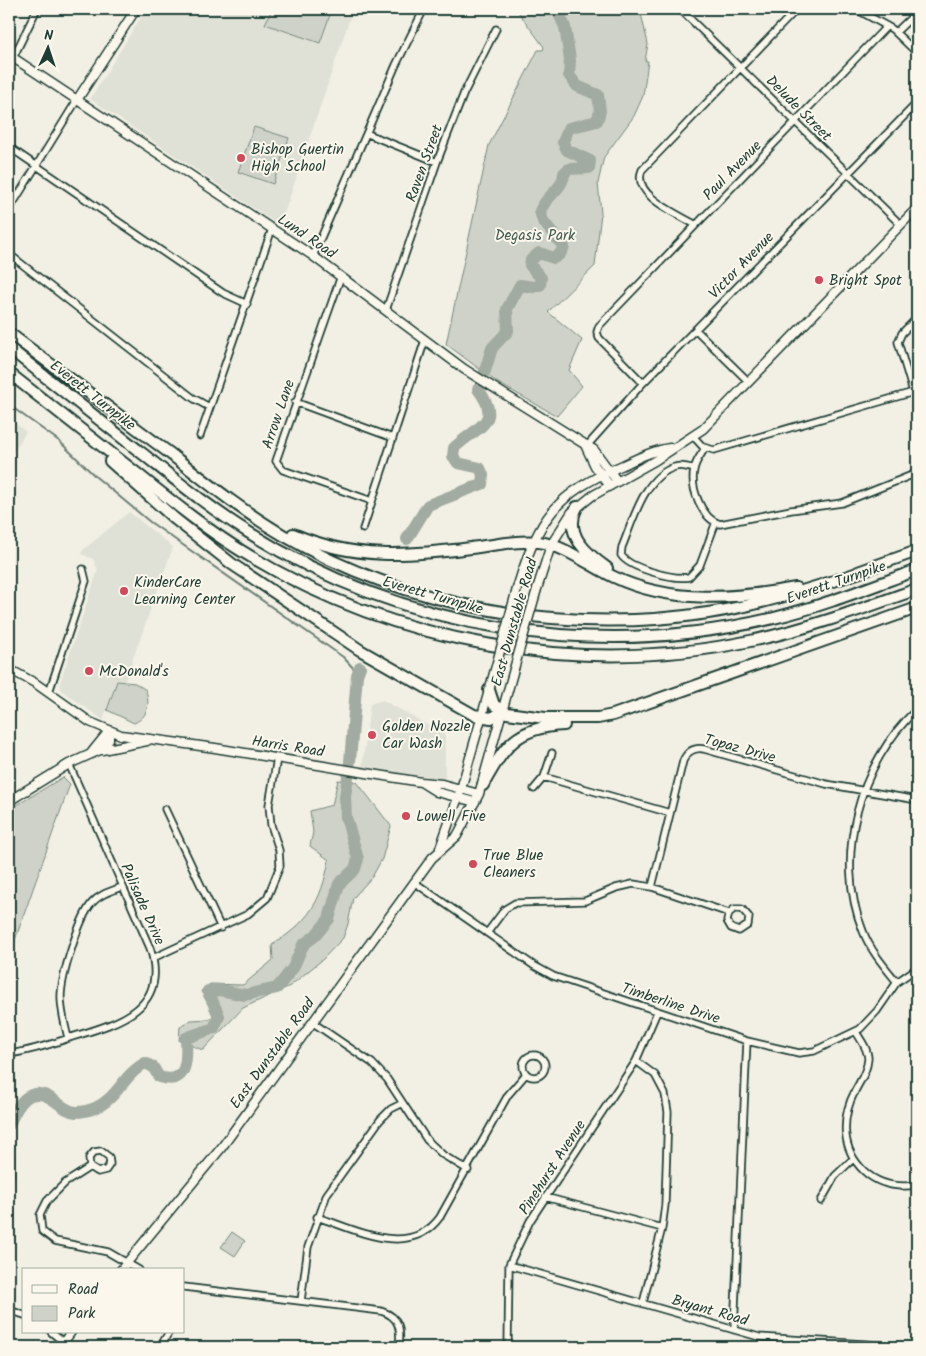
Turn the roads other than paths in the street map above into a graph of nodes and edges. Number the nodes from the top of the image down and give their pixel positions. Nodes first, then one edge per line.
1 (37, 9) edge
2 (136, 9) edge
3 (424, 9) edge
4 (680, 9) edge
5 (797, 9) edge
6 (856, 9) edge
7 (917, 12) edge
8 (887, 26) junction
9 (496, 29) dead end
10 (896, 32) junction
11 (917, 53) edge
12 (11, 56) edge
13 (740, 67) junction
14 (78, 100) junction
15 (917, 103) edge
16 (795, 122) junction
17 (368, 134) junction
18 (9, 147) edge
19 (437, 162) junction
20 (36, 166) junction
21 (848, 174) junction
22 (917, 208) edge
23 (9, 210) edge
24 (901, 225) junction
25 (696, 226) junction
26 (272, 229) junction
27 (9, 254) edge
28 (313, 256) junction
29 (341, 276) junction
30 (247, 304) junction
31 (386, 310) junction
32 (917, 318) edge
33 (696, 330) junction
34 (9, 333) edge
35 (425, 340) junction
36 (9, 348) edge
37 (9, 373) edge
38 (749, 382) junction
39 (643, 383) junction
40 (915, 392) edge
41 (295, 402) junction
42 (209, 407) junction
43 (56, 411) junction
44 (200, 436) dead end
45 (693, 436) junction
46 (393, 438) junction
47 (586, 447) junction
48 (673, 448) junction
49 (705, 448) junction
50 (694, 469) junction
51 (610, 471) junction
52 (917, 473) edge
53 (601, 475) junction
54 (617, 481) junction
55 (610, 486) junction
56 (227, 497) junction
57 (372, 501) junction
58 (578, 507) junction
59 (716, 522) junction
60 (363, 529) dead end
61 (532, 542) junction
62 (551, 545) junction
63 (917, 551) edge
64 (84, 569) dead end
65 (917, 570) edge
66 (863, 571) junction
67 (917, 589) edge
68 (653, 591) junction
69 (917, 608) edge
70 (9, 668) edge
71 (489, 690) junction
72 (49, 692) junction
73 (917, 709) edge
74 (503, 712) junction
75 (481, 718) junction
76 (598, 718) junction
77 (109, 731) junction
78 (151, 740) junction
79 (100, 750) junction
80 (92, 752) junction
81 (552, 753) dead end
82 (277, 758) junction
83 (69, 764) junction
84 (544, 778) junction
85 (421, 782) junction
86 (461, 789) junction
87 (481, 789) junction
88 (534, 789) dead end
89 (865, 791) junction
90 (458, 798) junction
91 (9, 800) edge
92 (917, 800) edge
93 (475, 802) junction
94 (165, 809) dead end
95 (670, 813) junction
96 (440, 848) junction
97 (414, 882) junction
98 (122, 887) junction
99 (652, 887) junction
100 (729, 913) junction
101 (221, 928) junction
102 (486, 933) junction
103 (153, 958) junction
104 (917, 968) edge
105 (897, 982) junction
106 (657, 1012) junction
107 (312, 1022) junction
108 (856, 1032) junction
109 (68, 1038) junction
110 (747, 1041) junction
111 (9, 1054) edge
112 (636, 1061) junction
113 (526, 1074) dead end
114 (401, 1104) junction
115 (853, 1159) junction
116 (90, 1167) dead end
117 (468, 1170) junction
118 (917, 1185) edge
119 (546, 1197) junction
120 (821, 1201) dead end
121 (317, 1217) junction
122 (662, 1228) junction
123 (128, 1262) junction
124 (510, 1265) junction
125 (123, 1268) edge
126 (136, 1268) edge
127 (185, 1287) edge
128 (301, 1301) junction
129 (643, 1303) junction
130 (9, 1310) edge
131 (22, 1314) edge
132 (734, 1330) junction
133 (53, 1334) edge
134 (70, 1334) edge
135 (168, 1334) edge
136 (804, 1344) edge
137 (62, 1345) edge
138 (876, 1346) edge
139 (160, 1347) edge
140 (400, 1347) edge
141 (509, 1347) edge
142 (908, 1347) edge

1 - 12 street
2 - 14 street
3 - 17 street
4 - 13 street, Delude Street
5 - 13 street
6 - 8 street
7 - 10 street
8 - 10 street
8 - 16 street, Paul Avenue
9 - 19 street, Raven Street
10 - 11 street
12 - 14 street, Lund Road
13 - 16 street, Delude Street
13 - 25 street
14 - 20 street
14 - 26 street, Lund Road
15 - 21 street, Victor Avenue
16 - 21 street, Delude Street
16 - 25 street, Paul Avenue
17 - 19 street
17 - 28 street
18 - 20 street
19 - 31 street, Raven Street
20 - 23 street
20 - 30 street
21 - 24 street, Delude Street
21 - 33 street, Victor Avenue
22 - 24 street, East Dunstable Road
24 - 38 street, East Dunstable Road
25 - 39 street, Paul Avenue
26 - 28 street, Lund Road
26 - 30 street
27 - 42 street
28 - 29 street, Lund Road
29 - 31 street, Lund Road
29 - 41 street, Arrow Lane
30 - 42 street
31 - 35 street, Lund Road
32 - 40 street
33 - 38 street
33 - 39 street, Victor Avenue
34 - 56 highway
35 - 46 street
35 - 47 street, Lund Road
36 - 65 highway, Everett Turnpike
37 - 43 highway
38 - 45 street, East Dunstable Road
39 - 47 street, Victor Avenue
40 - 49 street
41 - 46 street
41 - 57 street, Arrow Lane
42 - 44 street
43 - 67 highway
43 - 75 highway
45 - 48 street, East Dunstable Road
45 - 49 street
46 - 57 street
47 - 51 street, Lund Road
47 - 53 street, Lund Road
48 - 51 street, East Dunstable Road
48 - 54 street, East Dunstable Road
49 - 50 street
50 - 59 street
50 - 59 street
51 - 53 street, East Dunstable Road
51 - 54 street, Lund Road
52 - 59 street
53 - 55 street, Lund Road
53 - 61 street, East Dunstable Road
54 - 55 street, East Dunstable Road
55 - 58 street, East Dunstable Road
56 - 61 highway
56 - 66 highway
57 - 60 street
58 - 62 street, East Dunstable Road
58 - 68 highway
61 - 62 highway
61 - 71 street, East Dunstable Road, bridge
62 - 68 highway
62 - 74 street, East Dunstable Road, bridge
63 - 66 highway
64 - 72 street
66 - 68 highway
69 - 76 highway
70 - 72 street
71 - 74 highway
71 - 75 street, East Dunstable Road
72 - 77 street
73 - 89 street
74 - 75 highway
74 - 76 highway
74 - 87 street, East Dunstable Road
75 - 86 street, East Dunstable Road
76 - 87 highway
77 - 78 street, Harris Road
77 - 79 street
77 - 80 street, Harris Road
78 - 79 street, Harris Road
78 - 82 street, Harris Road
79 - 80 street, Harris Road
80 - 83 street, Harris Road
81 - 84 street
82 - 85 street, Harris Road
82 - 101 street
83 - 91 street, Harris Road
83 - 98 street, Palisade Drive
84 - 88 street
84 - 95 street
85 - 86 street, Harris Road
85 - 90 street, Harris Road
86 - 87 street, Harris Road
86 - 90 street, East Dunstable Road
87 - 93 street, East Dunstable Road
89 - 92 street, Topaz Drive
89 - 95 street, Topaz Drive
89 - 105 street
90 - 93 street, Harris Road
90 - 96 street, East Dunstable Road
93 - 96 street, East Dunstable Road
94 - 101 street
95 - 99 street, Topaz Drive
96 - 97 street, East Dunstable Road
97 - 102 street, Timberline Drive
97 - 107 street, East Dunstable Road
98 - 103 street, Palisade Drive
98 - 109 street
99 - 100 street
99 - 102 street
100 - 100 street
101 - 103 street
102 - 106 street, Timberline Drive
103 - 109 street, Palisade Drive
104 - 105 street, Timberline Drive
105 - 108 street, Timberline Drive
106 - 110 street, Timberline Drive
106 - 112 street, Pinehurst Avenue
107 - 114 street
107 - 123 street, East Dunstable Road
108 - 110 street, Timberline Drive
108 - 115 street
109 - 111 street, Palisade Drive
110 - 132 street
112 - 119 street, Pinehurst Avenue
112 - 122 street
113 - 117 street
114 - 117 street
114 - 121 street
115 - 118 street
115 - 120 street
116 - 123 street
117 - 121 street
119 - 122 street
119 - 124 street, Pinehurst Avenue
121 - 128 street
122 - 129 street
123 - 125 street, East Dunstable Road
123 - 126 street
124 - 129 street, Bryant Road
124 - 141 street, Pinehurst Avenue
127 - 128 street
128 - 140 street
129 - 132 street, Bryant Road
130 - 131 street
132 - 136 street, Bryant Road
133 - 137 street
134 - 137 street
135 - 139 street
136 - 138 street, Bryant Road
138 - 142 street, Bryant Road

